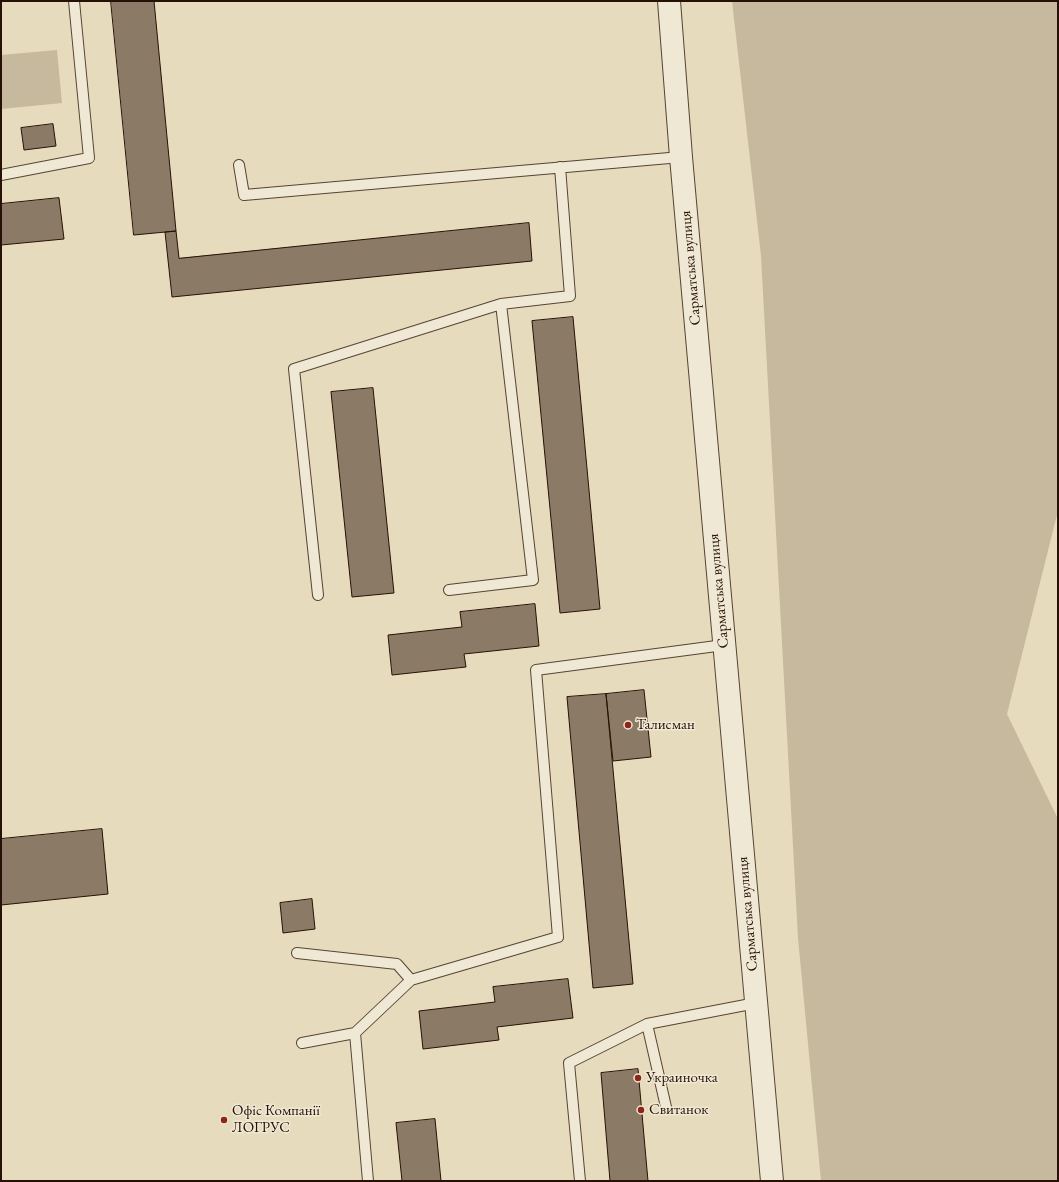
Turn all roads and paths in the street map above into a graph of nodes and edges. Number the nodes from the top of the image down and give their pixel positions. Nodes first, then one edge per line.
1 (74, 1) edge
2 (669, 1) edge
3 (681, 156) junction
4 (239, 165) dead end
5 (560, 167) junction
6 (1, 175) edge
7 (501, 304) junction
8 (449, 590) dead end
9 (318, 595) dead end
10 (724, 645) junction
11 (297, 953) dead end
12 (411, 980) junction
13 (756, 1003) junction
14 (647, 1024) junction
15 (355, 1034) junction
16 (302, 1043) dead end
17 (666, 1107) dead end
18 (368, 1181) edge
19 (580, 1181) edge
20 (772, 1181) edge

1 - 6 lane
2 - 3 street, Сарматська вулиця
3 - 5 lane
3 - 10 street, Сарматська вулиця
4 - 5 lane
5 - 7 lane
7 - 8 lane
7 - 9 lane
10 - 12 lane
10 - 13 street, Сарматська вулиця
11 - 12 lane
12 - 15 lane
13 - 14 lane
13 - 20 street, Сарматська вулиця
14 - 17 lane
14 - 19 lane
15 - 16 lane
15 - 18 lane

